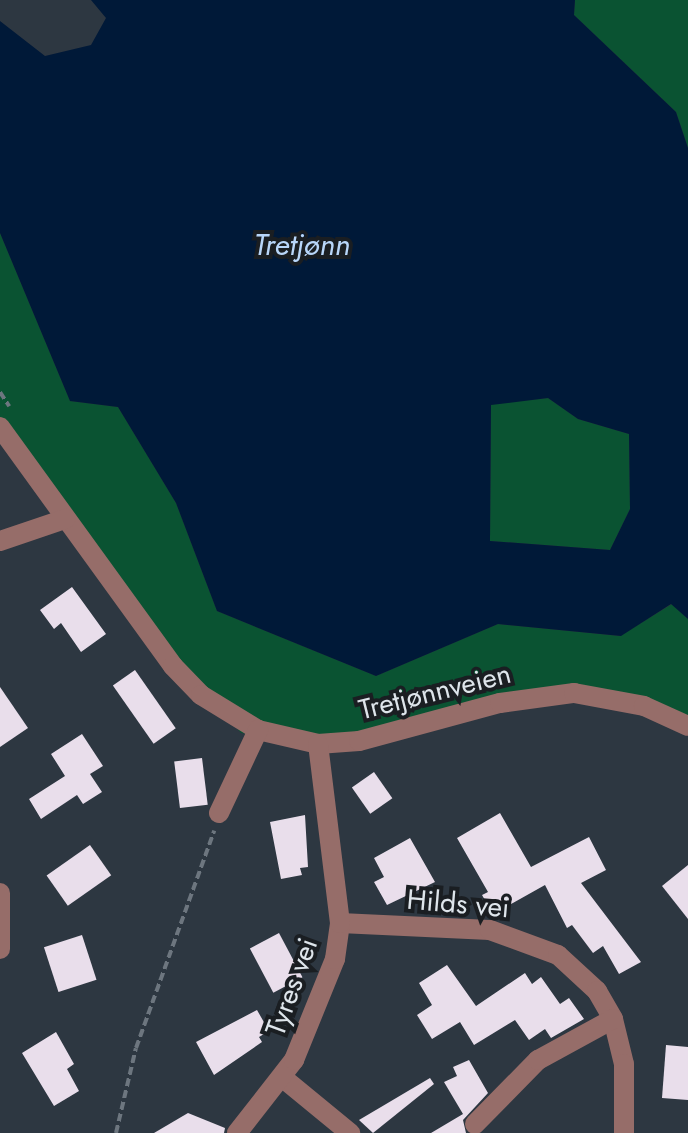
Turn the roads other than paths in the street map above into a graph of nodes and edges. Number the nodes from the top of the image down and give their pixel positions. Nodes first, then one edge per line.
1 (9, 424) edge
2 (65, 519) junction
3 (0, 541) edge
4 (688, 726) edge
5 (258, 730) junction
6 (318, 744) junction
7 (219, 813) road end
8 (0, 893) edge
9 (340, 923) junction
10 (0, 949) edge
11 (613, 1019) junction
12 (283, 1078) junction
13 (475, 1124) dead end
14 (237, 1133) edge
15 (350, 1133) edge
16 (624, 1133) edge

1 - 2 street, Tretjønnveien
2 - 3 street
2 - 5 street, Tretjønnveien
4 - 6 street, Tretjønnveien
5 - 6 street, Tretjønnveien
5 - 7 street
6 - 9 street, Tyres vei
8 - 10 street
9 - 11 street, Hilds vei
9 - 12 street, Tyres vei
11 - 13 street
11 - 16 street, Hilds vei
12 - 14 street, Tyres vei
12 - 15 street

